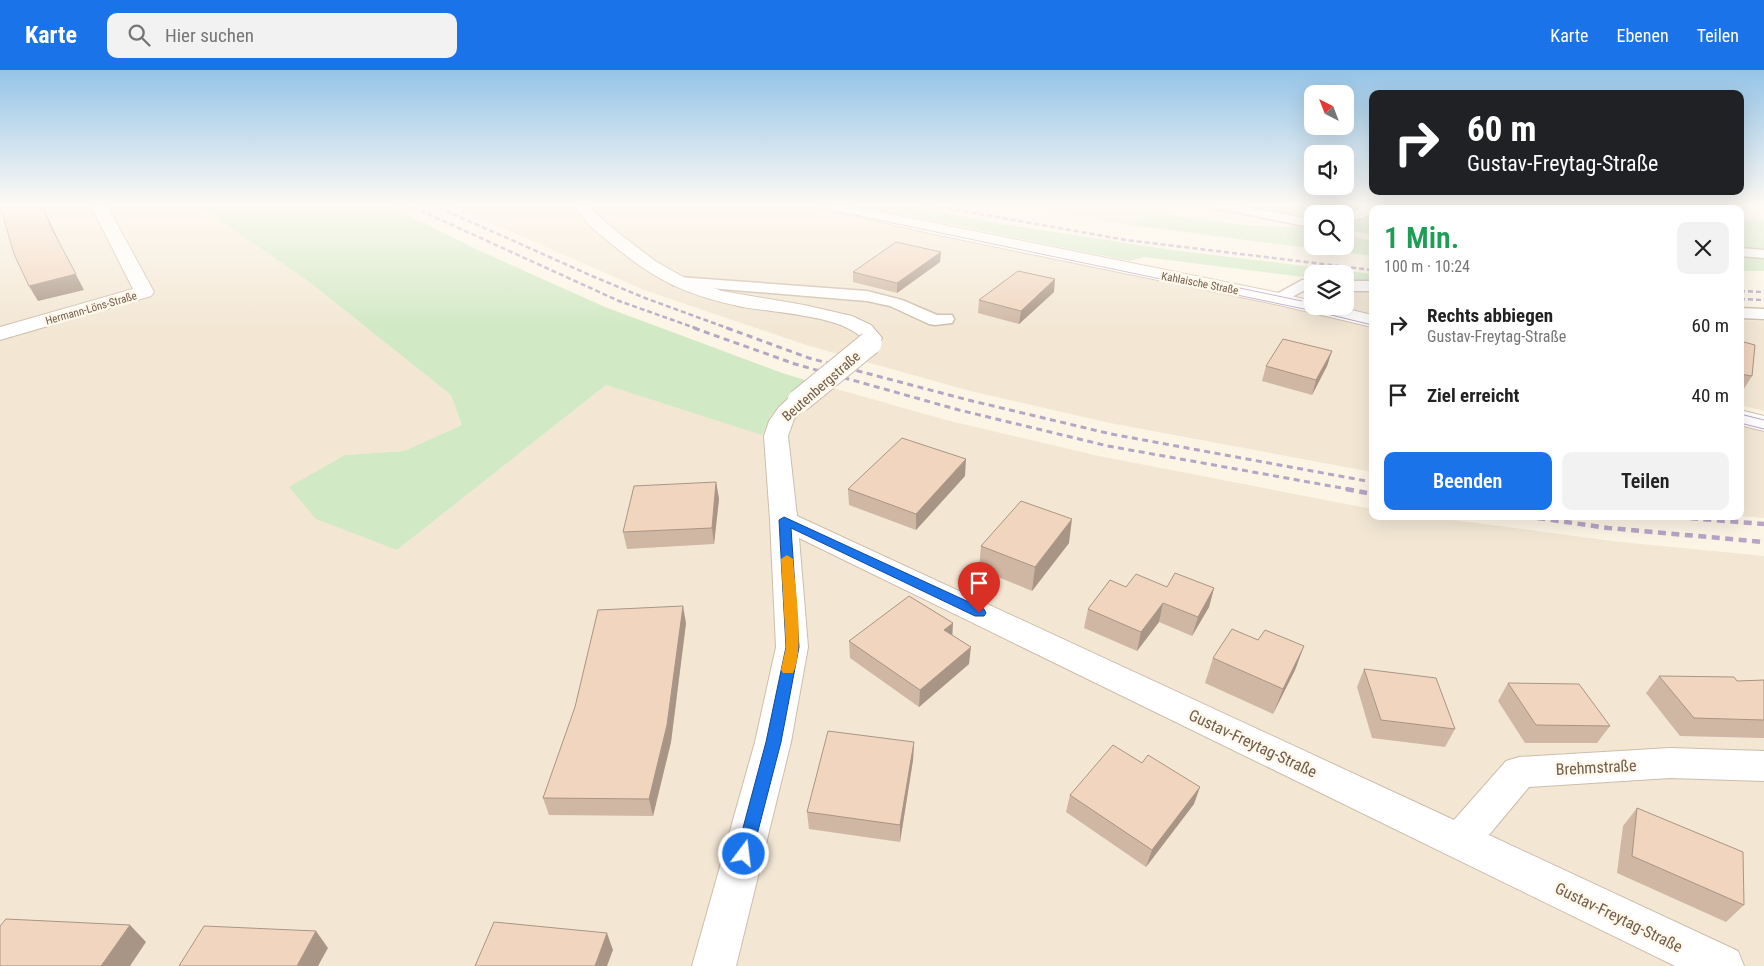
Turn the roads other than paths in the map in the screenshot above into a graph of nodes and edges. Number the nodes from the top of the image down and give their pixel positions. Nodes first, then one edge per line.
1 (120, 246) edge
2 (625, 246) edge
3 (1017, 246) edge
4 (1744, 252) edge
5 (1764, 254) edge
6 (678, 282) junction
7 (1304, 285) edge
8 (1354, 286) edge
9 (1369, 286) edge
10 (1279, 299) junction
11 (1744, 313) edge
12 (1764, 314) edge
13 (946, 319) dead end
14 (1369, 320) edge
15 (0, 334) edge
16 (1744, 418) edge
17 (1764, 424) edge
18 (784, 520) junction
19 (1764, 766) edge
20 (1460, 841) junction
21 (714, 966) edge
22 (1722, 966) edge

1 - 15 street, Hermann-Löns-Straße
2 - 6 street, Beutenbergstraße
3 - 10 street, Kahlaische Straße
4 - 5 lane
6 - 13 lane
6 - 18 street, Beutenbergstraße, bridge
7 - 10 lane
8 - 9 lane
10 - 14 street, Kahlaische Straße
11 - 12 lane
16 - 17 street
18 - 20 street, Gustav-Freytag-Straße
18 - 21 street, Beutenbergstraße
19 - 20 street, Brehmstraße
20 - 22 street, Gustav-Freytag-Straße

